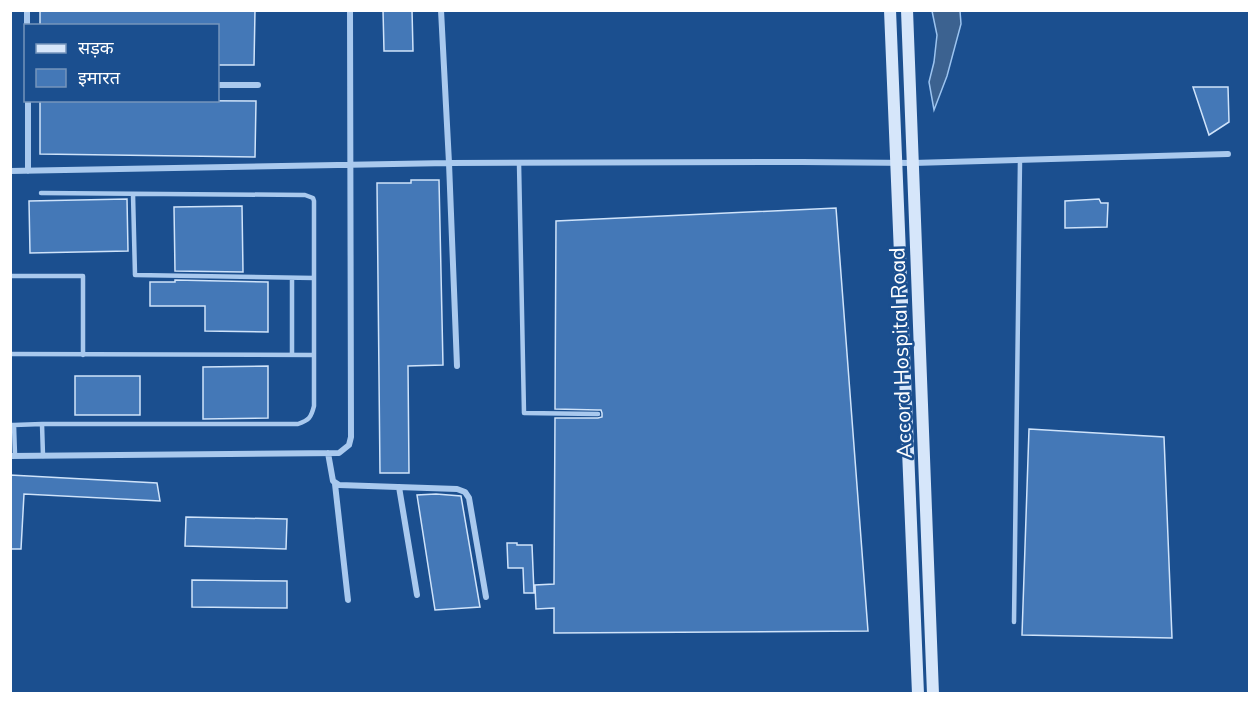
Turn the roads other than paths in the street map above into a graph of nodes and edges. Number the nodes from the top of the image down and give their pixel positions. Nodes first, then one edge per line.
1 (350, 10) edge
2 (441, 10) edge
3 (890, 10) edge
4 (907, 10) edge
5 (219, 85) edge
6 (258, 85) dead end
7 (28, 102) edge
8 (1228, 154) dead end
9 (1020, 160) junction
10 (897, 163) junction
11 (912, 163) junction
12 (449, 164) junction
13 (519, 164) junction
14 (350, 165) junction
15 (10, 171) edge
16 (28, 171) junction
17 (41, 193) dead end
18 (133, 194) junction
19 (10, 276) edge
20 (292, 278) junction
21 (314, 278) junction
22 (10, 354) edge
23 (83, 354) junction
24 (292, 355) junction
25 (314, 355) junction
26 (457, 366) dead end
27 (598, 414) dead end
28 (12, 424) edge
29 (42, 424) junction
30 (328, 453) junction
31 (13, 455) edge
32 (43, 456) junction
33 (335, 484) junction
34 (399, 487) junction
35 (417, 595) dead end
36 (486, 597) dead end
37 (348, 600) dead end
38 (1014, 622) dead end
39 (918, 693) edge
40 (933, 693) edge

1 - 14 street
2 - 12 street
3 - 10 street
4 - 11 street, Accord Hospital Road
5 - 6 street
7 - 16 street
8 - 9 street
9 - 11 street
9 - 38 lane
10 - 11 street
10 - 13 street
10 - 39 street
11 - 40 street, Accord Hospital Road
12 - 13 street
12 - 14 street
12 - 26 street
13 - 27 lane
14 - 16 street
14 - 30 street
15 - 16 street
17 - 18 lane
18 - 20 lane
18 - 21 lane
19 - 23 lane
20 - 21 lane
20 - 24 lane
21 - 25 lane
22 - 23 lane
23 - 24 lane
24 - 25 lane
25 - 29 lane
28 - 29 lane
28 - 31 lane
29 - 32 lane
30 - 32 street
30 - 33 street
31 - 32 street
33 - 34 street
33 - 37 street
34 - 35 street
34 - 36 street

